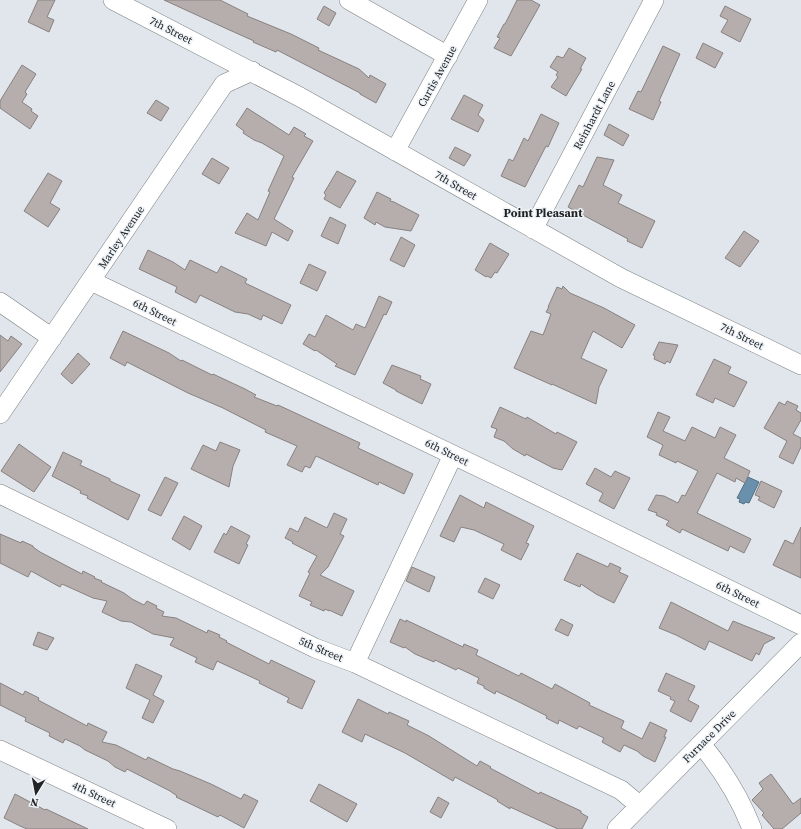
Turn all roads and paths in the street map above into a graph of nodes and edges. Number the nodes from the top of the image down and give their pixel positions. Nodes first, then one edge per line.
1 (113, 0) edge
2 (349, 0) edge
3 (478, 0) edge
4 (654, 0) edge
5 (448, 56) junction
6 (252, 71) junction
7 (395, 151) junction
8 (534, 229) junction
9 (91, 281) junction
10 (0, 302) edge
11 (52, 338) junction
12 (801, 364) edge
13 (0, 414) edge
14 (453, 455) junction
15 (0, 494) edge
16 (801, 625) edge
17 (801, 643) edge
18 (355, 663) junction
19 (701, 744) junction
20 (0, 750) edge
21 (640, 806) junction
22 (167, 829) edge
23 (617, 829) edge
24 (752, 829) edge

1 - 6 street, 7th Street
2 - 5 street
3 - 5 street, Curtis Avenue
4 - 8 street, Reinhardt Lane
5 - 7 street, Curtis Avenue
6 - 7 street, 7th Street
6 - 9 street, Marley Avenue
7 - 8 street, 7th Street
8 - 12 street, 7th Street
9 - 11 street, Marley Avenue
9 - 14 street, 6th Street
10 - 11 street
11 - 13 street, Marley Avenue
14 - 16 street, 6th Street
14 - 18 street
15 - 18 street, 5th Street
17 - 19 street, Furnace Drive
18 - 21 street, 5th Street
19 - 21 street, Furnace Drive
19 - 24 street
20 - 22 street, 4th Street
21 - 23 street, Furnace Drive

